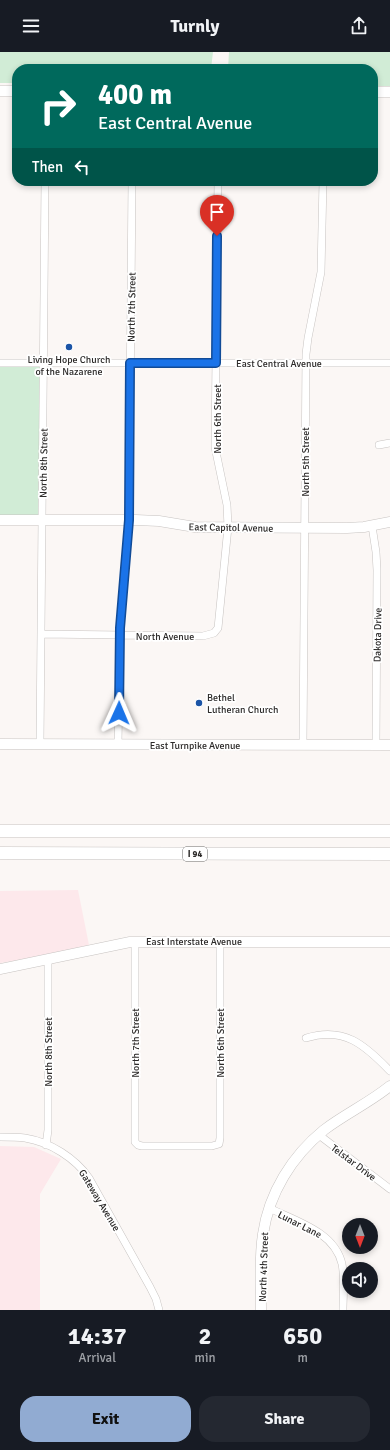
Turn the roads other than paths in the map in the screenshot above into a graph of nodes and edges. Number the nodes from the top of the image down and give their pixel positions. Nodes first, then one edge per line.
1 (0, 91) edge
2 (12, 91) edge
3 (378, 92) edge
4 (390, 92) edge
5 (45, 186) edge
6 (132, 186) edge
7 (218, 186) edge
8 (323, 186) edge
9 (0, 363) edge
10 (130, 363) junction
11 (216, 363) junction
12 (44, 364) junction
13 (306, 364) junction
14 (390, 364) edge
15 (390, 443) edge
16 (379, 445) dead end
17 (0, 520) edge
18 (42, 520) junction
19 (129, 520) junction
20 (390, 522) edge
21 (372, 526) junction
22 (228, 527) junction
23 (305, 528) junction
24 (217, 631) joint
25 (41, 634) junction
26 (120, 636) junction
27 (0, 744) edge
28 (40, 744) junction
29 (118, 744) junction
30 (302, 745) junction
31 (376, 745) junction
32 (390, 745) edge
33 (0, 830) edge
34 (390, 832) edge
35 (0, 853) edge
36 (390, 854) edge
37 (135, 941) junction
38 (220, 942) junction
39 (390, 942) edge
40 (48, 959) junction
41 (0, 969) edge
42 (306, 1038) dead end
43 (390, 1071) edge
44 (390, 1086) edge
45 (318, 1135) junction
46 (0, 1137) edge
47 (218, 1144) joint
48 (46, 1145) junction
49 (390, 1189) edge
50 (269, 1208) junction
51 (159, 1310) edge
52 (261, 1310) edge
53 (343, 1310) edge

1 - 2 street
3 - 4 street
5 - 12 street, North 8th Street
6 - 10 street, North 7th Street
7 - 11 street, North 6th Street
8 - 13 street, North 5th Street
9 - 12 street, East Central Avenue
10 - 11 street, East Central Avenue
10 - 12 street, East Central Avenue
10 - 19 street, North 7th Street
11 - 13 street, East Central Avenue
11 - 22 street, North 6th Street
12 - 18 street, North 8th Street
13 - 14 street, East Central Avenue
13 - 23 street, North 5th Street
15 - 16 street
17 - 18 street, East Capitol Avenue
18 - 19 street, East Capitol Avenue
18 - 25 street, North 8th Street
19 - 22 street, East Capitol Avenue
19 - 26 street, North 7th Street
20 - 21 street, East Capitol Avenue
21 - 23 street, East Capitol Avenue
21 - 31 street, Dakota Drive
22 - 23 street, East Capitol Avenue
22 - 24 street, North 6th Street
23 - 30 street, North 5th Street
24 - 26 street, North Avenue
25 - 26 street, North Avenue
25 - 28 street, North 8th Street
26 - 29 street, North 7th Street
27 - 28 street, East Turnpike Avenue
28 - 29 street, East Turnpike Avenue
29 - 30 street, East Turnpike Avenue
30 - 31 street, East Turnpike Avenue
31 - 32 street, East Turnpike Avenue
33 - 34 highway
35 - 36 highway, I 94
37 - 38 street, East Interstate Avenue
37 - 40 street, East Interstate Avenue
37 - 47 street, North 7th Street
38 - 39 street, East Interstate Avenue
38 - 47 street, North 6th Street
40 - 41 street, East Interstate Avenue
40 - 48 street, North 8th Street
42 - 43 street
44 - 45 street, North 4th Street
45 - 49 street, Telstar Drive
45 - 50 street, North 4th Street
46 - 48 street, Gateway Avenue
48 - 51 street, Gateway Avenue
50 - 52 street, North 4th Street
50 - 53 street, Lunar Lane

